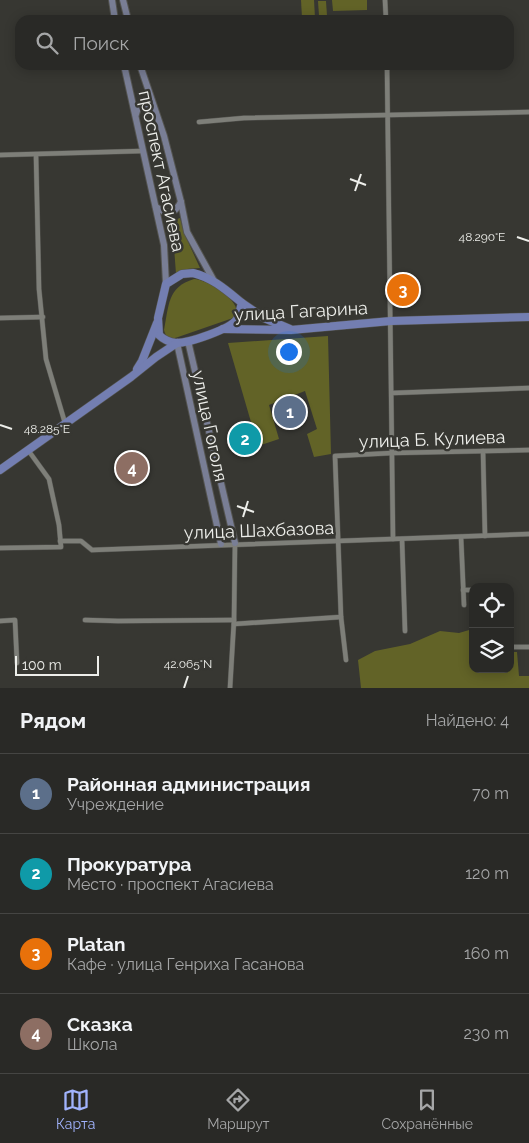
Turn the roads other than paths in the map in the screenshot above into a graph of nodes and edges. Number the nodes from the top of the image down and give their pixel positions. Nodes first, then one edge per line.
1 (112, 0) edge
2 (122, 0) edge
3 (385, 0) edge
4 (114, 15) edge
5 (126, 15) edge
6 (386, 15) edge
7 (125, 70) edge
8 (142, 70) edge
9 (387, 70) edge
10 (154, 109) junction
11 (529, 112) edge
12 (388, 115) junction
13 (135, 118) junction
14 (199, 122) dead end
15 (142, 151) junction
16 (0, 155) edge
17 (36, 155) junction
18 (181, 202) junction
19 (156, 207) junction
20 (214, 281) junction
21 (166, 284) junction
22 (242, 303) junction
23 (529, 316) edge
24 (42, 317) junction
25 (0, 318) edge
26 (158, 318) junction
27 (391, 321) junction
28 (223, 330) junction
29 (188, 341) junction
30 (177, 343) junction
31 (131, 377) junction
32 (529, 388) edge
33 (392, 393) junction
34 (65, 423) junction
35 (28, 450) junction
36 (529, 450) edge
37 (483, 451) junction
38 (392, 453) junction
39 (0, 470) edge
40 (529, 534) edge
41 (485, 536) junction
42 (461, 538) junction
43 (393, 539) junction
44 (402, 539) junction
45 (339, 541) junction
46 (235, 543) junction
47 (61, 544) junction
48 (220, 544) junction
49 (0, 548) edge
50 (463, 590) junction
51 (469, 590) edge
52 (464, 605) dead end
53 (341, 617) junction
54 (85, 620) dead end
55 (0, 621) edge
56 (234, 622) junction
57 (405, 631) dead end
58 (514, 647) edge
59 (529, 647) edge
60 (346, 660) dead end
61 (17, 663) dead end
62 (230, 688) edge

1 - 4 main road
2 - 5 main road
3 - 6 street
7 - 13 main road, проспект Агасиева
8 - 10 main road, проспект Агасиева
9 - 12 street
10 - 13 main road
10 - 18 main road, проспект Агасиева
11 - 12 street
12 - 14 street
12 - 27 street
13 - 15 main road, проспект Агасиева
15 - 17 street
15 - 19 main road, проспект Агасиева
16 - 17 street
17 - 24 street
18 - 19 main road
18 - 20 main road, проспект Агасиева
19 - 21 main road, проспект Агасиева
20 - 21 main road
20 - 22 main road
21 - 26 main road
22 - 27 main road, улица Гагарина
22 - 28 main road
23 - 27 main road, улица Гагарина
24 - 25 street
24 - 34 street
26 - 30 main road
26 - 31 main road
27 - 28 main road, улица Гагарина
27 - 33 street
28 - 29 main road
29 - 30 main road
29 - 46 main road
30 - 31 main road
30 - 48 main road, улица Гоголя
31 - 34 main road
32 - 33 street
33 - 38 street
34 - 35 main road
35 - 39 main road
35 - 47 street
36 - 37 street, улица Б. Кулиева
37 - 38 street, улица Б. Кулиева
37 - 41 street
38 - 43 street
38 - 45 street, улица Б. Кулиева
40 - 41 street, улица Шахбазова
41 - 42 street, улица Шахбазова
42 - 44 street, улица Шахбазова
42 - 50 street
43 - 44 street, улица Шахбазова
43 - 45 street, улица Шахбазова
44 - 57 street
45 - 46 street, улица Шахбазова
45 - 53 street
46 - 48 street, улица Шахбазова
46 - 56 street
47 - 48 street, улица Шахбазова
47 - 49 street, улица Шахбазова
50 - 51 street
50 - 52 street
53 - 56 street
53 - 60 street
54 - 56 street
55 - 61 street
56 - 62 street
58 - 59 street

